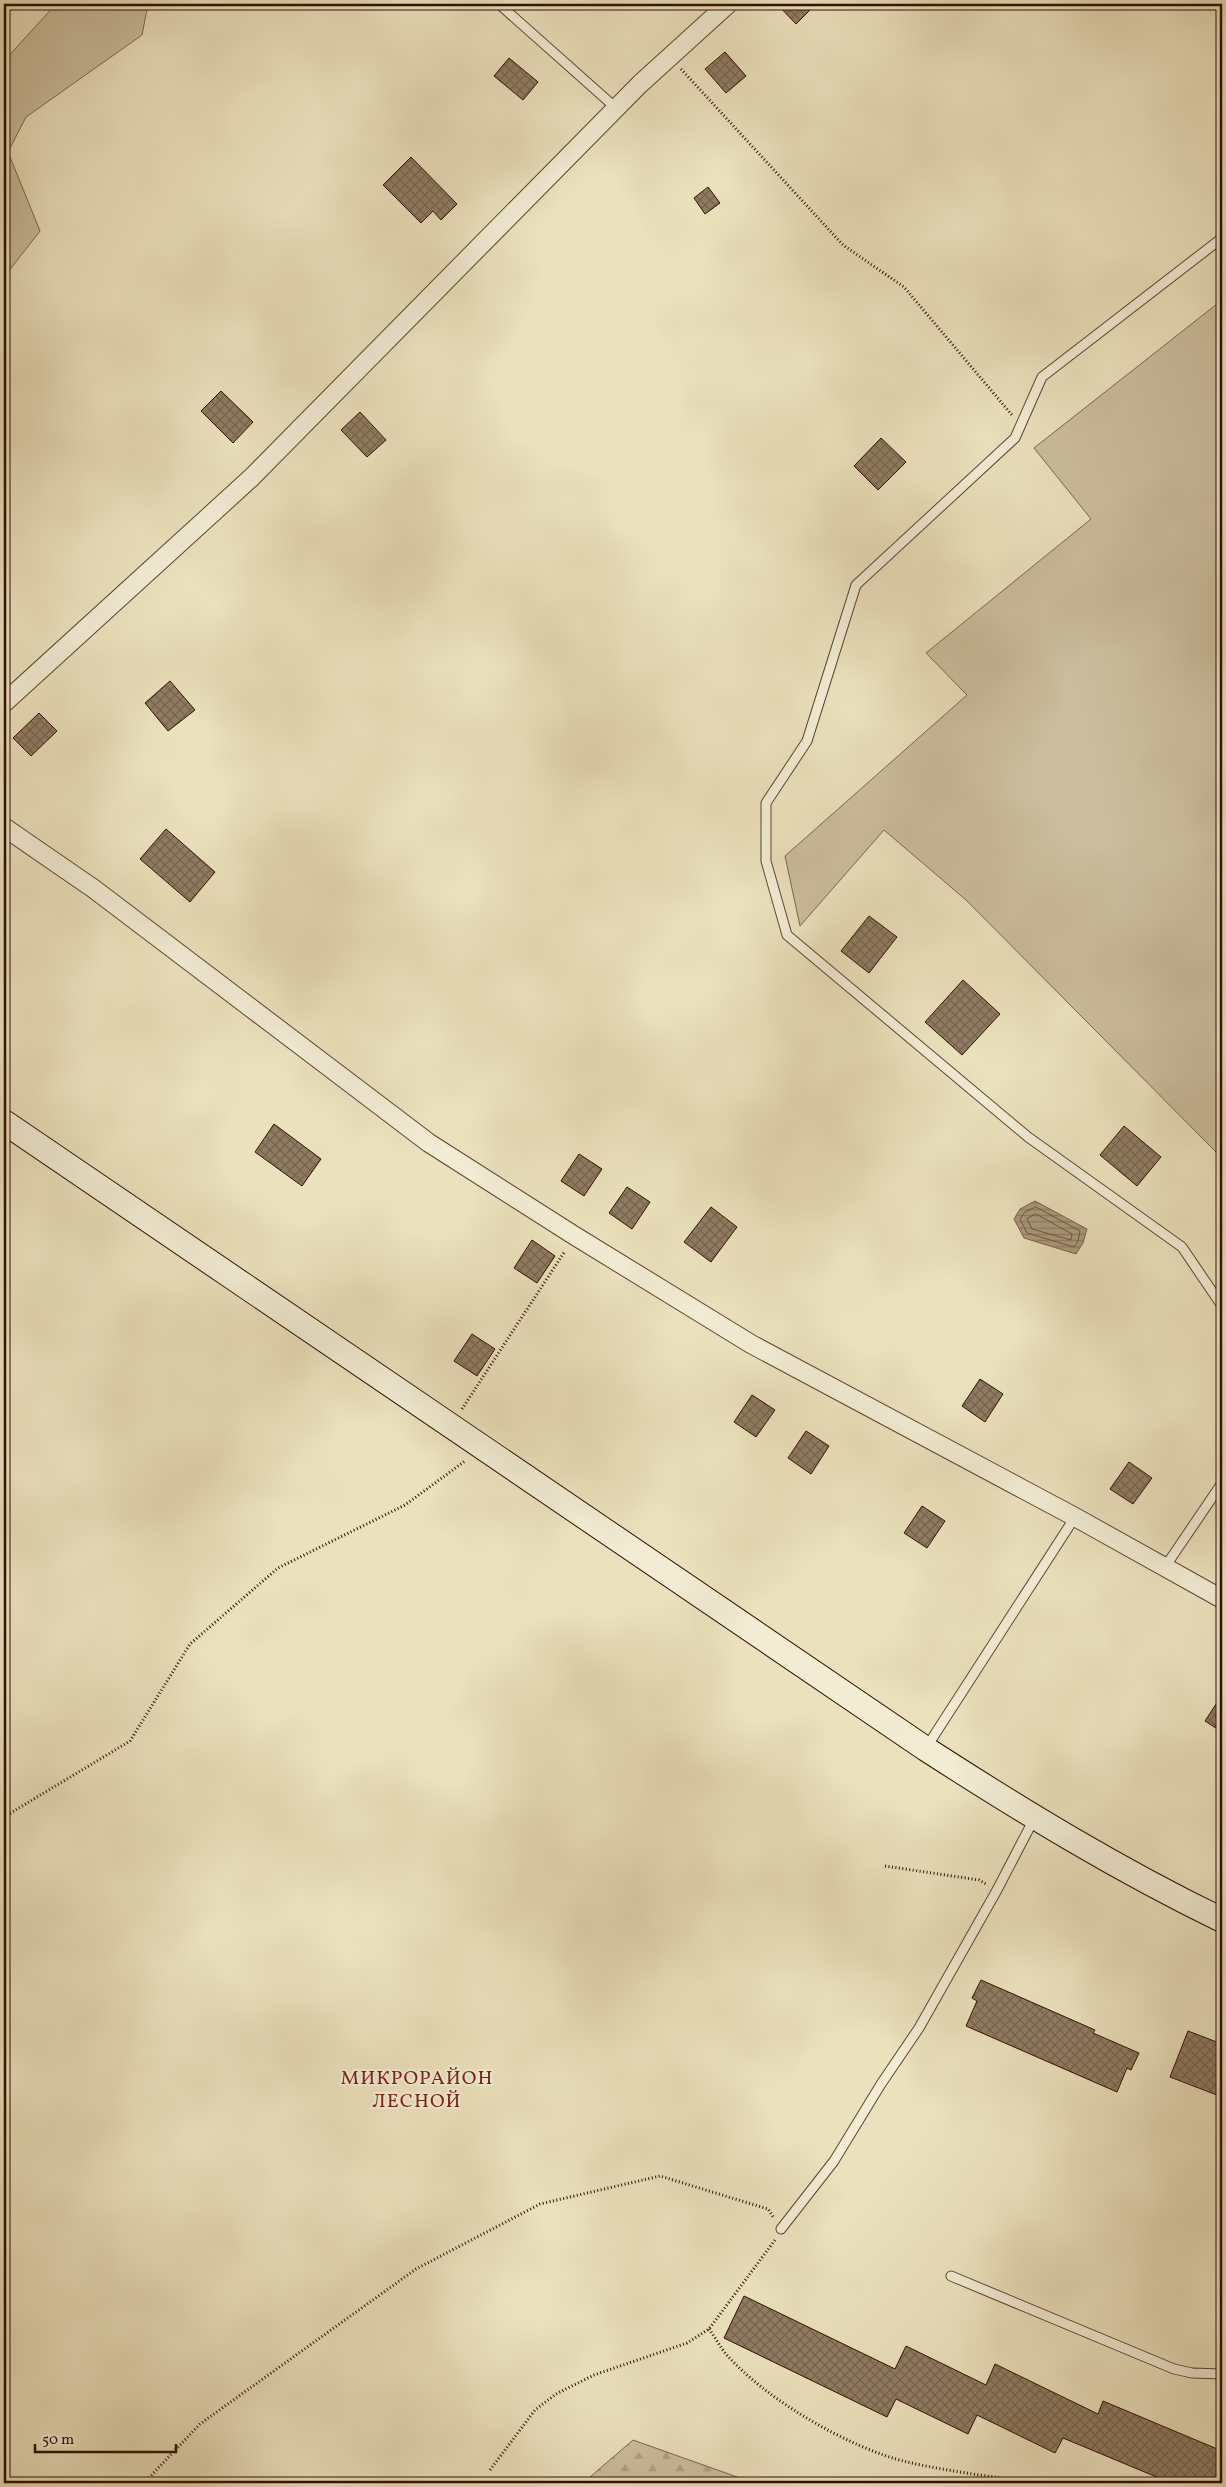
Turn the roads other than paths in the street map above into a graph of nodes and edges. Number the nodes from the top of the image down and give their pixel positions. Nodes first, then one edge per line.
1 (499, 4) edge
2 (728, 4) edge
3 (616, 108) junction
4 (1222, 238) edge
5 (4, 703) edge
6 (4, 827) edge
7 (4, 1122) edge
8 (1222, 1306) edge
9 (1222, 1483) edge
10 (1075, 1517) junction
11 (1165, 1567) junction
12 (1222, 1599) edge
13 (926, 1749) junction
14 (1034, 1818) junction
15 (1222, 1920) edge
16 (782, 2229) road end
17 (951, 2276) dead end
18 (1222, 2374) edge

1 - 3 lane
2 - 3 street
3 - 5 street
4 - 8 lane
6 - 10 street
7 - 13 main road
9 - 11 lane
10 - 11 street
10 - 13 lane
11 - 12 street
13 - 14 main road
14 - 15 main road
14 - 16 lane
17 - 18 lane

